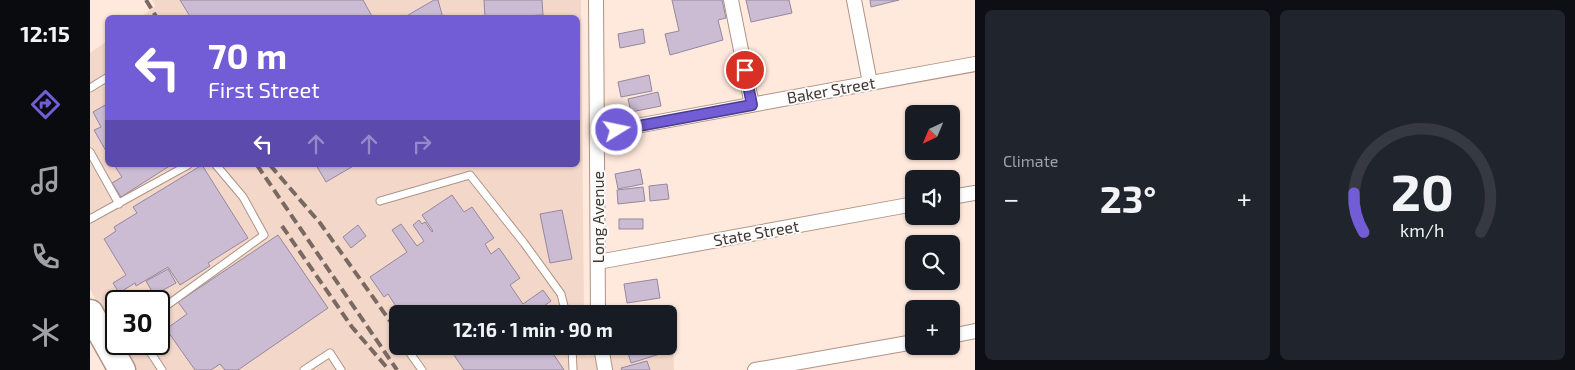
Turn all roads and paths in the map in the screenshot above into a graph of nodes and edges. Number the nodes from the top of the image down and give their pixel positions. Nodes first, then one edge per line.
1 (596, 0) edge
2 (732, 0) edge
3 (854, 0) edge
4 (975, 64) edge
5 (105, 80) edge
6 (870, 83) junction
7 (90, 88) edge
8 (752, 105) junction
9 (598, 133) junction
10 (90, 152) edge
11 (184, 167) edge
12 (218, 167) edge
13 (975, 193) edge
14 (960, 196) edge
15 (380, 201) dead end
16 (119, 204) junction
17 (905, 206) edge
18 (90, 219) edge
19 (598, 262) junction
20 (170, 303) edge
21 (564, 305) edge
22 (598, 305) edge
23 (90, 313) edge
24 (975, 331) edge
25 (960, 334) edge
26 (103, 343) edge
27 (905, 344) edge
28 (152, 355) edge
29 (411, 355) edge
30 (572, 355) edge
31 (602, 355) edge
32 (103, 370) edge
33 (122, 370) edge
34 (162, 370) edge
35 (304, 370) edge
36 (341, 370) edge
37 (422, 370) edge
38 (573, 370) edge
39 (605, 370) edge
40 (755, 370) edge

1 - 9 street, Long Avenue
2 - 8 street
3 - 6 street
4 - 6 street, Baker Street
5 - 7 lane
6 - 8 street, Baker Street
8 - 9 street, Baker Street
9 - 19 street, Long Avenue
10 - 16 lane
11 - 16 lane
12 - 20 lane
13 - 14 street
15 - 21 lane
16 - 18 lane
17 - 19 street, State Street
19 - 22 street, Long Avenue
23 - 26 highway
24 - 25 street
26 - 32 highway
26 - 33 highway
27 - 40 street
28 - 34 lane
29 - 37 lane
30 - 38 lane
31 - 39 street
35 - 36 lane

